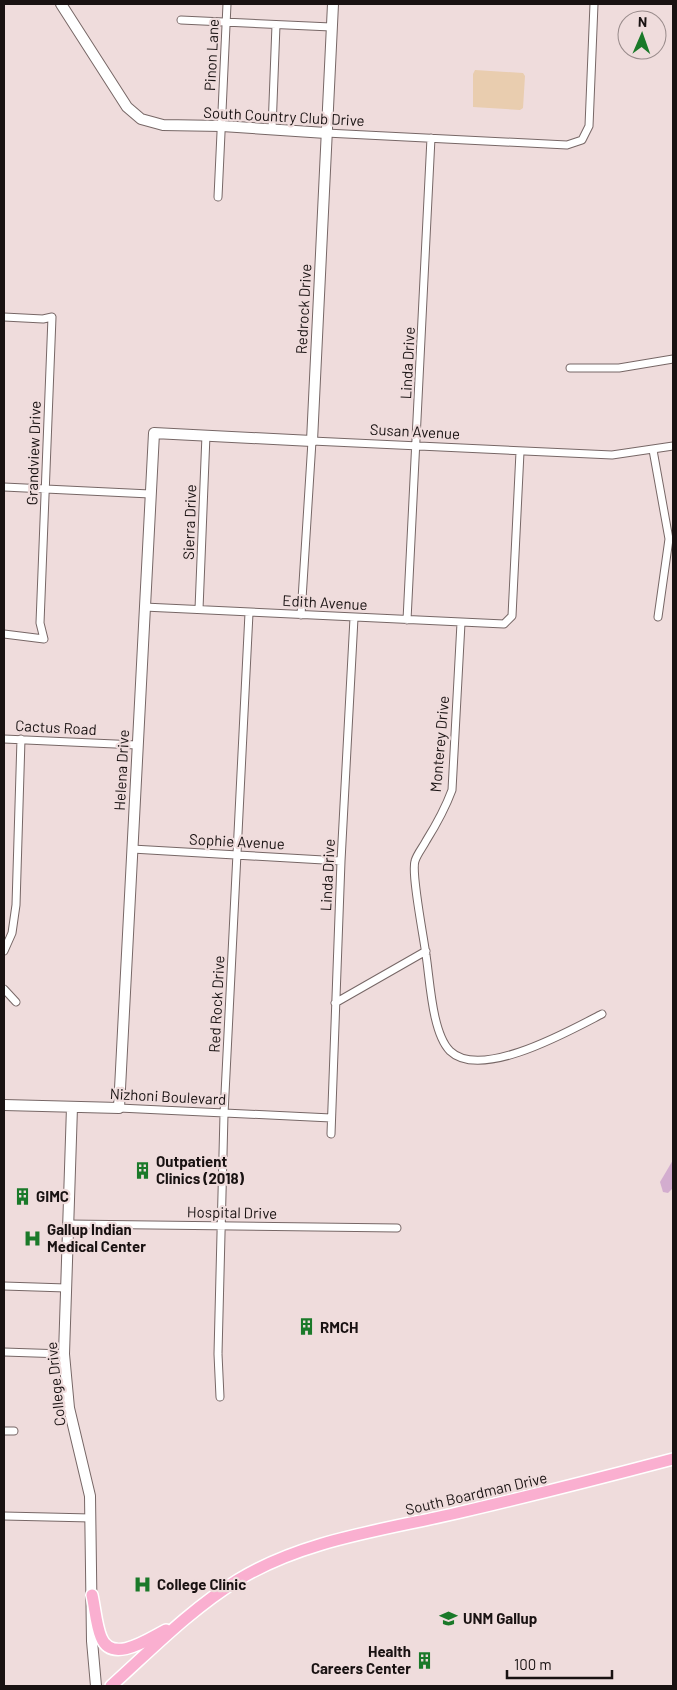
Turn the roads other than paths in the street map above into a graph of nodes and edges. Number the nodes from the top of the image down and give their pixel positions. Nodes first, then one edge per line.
1 (62, 4) edge
2 (227, 4) edge
3 (332, 4) edge
4 (594, 4) edge
5 (181, 20) dead end
6 (227, 22) junction
7 (276, 25) junction
8 (331, 27) junction
9 (222, 126) junction
10 (272, 129) junction
11 (326, 133) junction
12 (432, 138) junction
13 (218, 197) dead end
14 (4, 317) edge
15 (673, 359) edge
16 (570, 368) dead end
17 (154, 433) joint
18 (206, 436) junction
19 (312, 441) junction
20 (417, 446) junction
21 (673, 446) edge
22 (653, 450) junction
23 (520, 452) junction
24 (4, 487) edge
25 (45, 488) junction
26 (150, 494) junction
27 (144, 607) junction
28 (199, 609) junction
29 (249, 613) junction
30 (301, 615) junction
31 (658, 617) dead end
32 (354, 618) junction
33 (406, 620) junction
34 (461, 623) junction
35 (4, 634) edge
36 (4, 738) edge
37 (22, 739) junction
38 (137, 745) junction
39 (132, 848) junction
40 (237, 855) junction
41 (341, 861) junction
42 (4, 951) edge
43 (426, 951) junction
44 (4, 990) edge
45 (16, 1002) dead end
46 (335, 1003) junction
47 (602, 1014) dead end
48 (4, 1105) edge
49 (72, 1107) junction
50 (119, 1108) junction
51 (224, 1114) junction
52 (331, 1118) junction
53 (331, 1134) dead end
54 (68, 1224) junction
55 (222, 1225) junction
56 (397, 1228) dead end
57 (4, 1286) edge
58 (66, 1288) junction
59 (4, 1352) edge
60 (64, 1354) junction
61 (220, 1398) dead end
62 (4, 1431) edge
63 (14, 1431) dead end
64 (673, 1459) edge
65 (4, 1516) edge
66 (91, 1518) junction
67 (92, 1595) junction
68 (179, 1624) junction
69 (96, 1686) edge
70 (111, 1686) edge

1 - 9 main road, South Country Club Drive
2 - 6 street, Pinon Lane
3 - 8 main road, Redrock Drive
4 - 12 street, South Country Club Drive
5 - 6 street
6 - 7 street
6 - 9 street, Pinon Lane
7 - 8 street
7 - 10 street
8 - 11 main road, Redrock Drive
9 - 10 main road, South Country Club Drive
9 - 13 street, Pinon Lane
10 - 11 main road, South Country Club Drive
11 - 12 street, South Country Club Drive
11 - 19 main road, Redrock Drive
12 - 20 street, Linda Drive
14 - 25 street, Grandview Drive
15 - 16 street
17 - 18 main road, Susan Avenue
17 - 26 main road, Helena Drive
18 - 19 main road, Susan Avenue
18 - 28 street, Sierra Drive
19 - 20 street, Susan Avenue
19 - 30 street, Redrock Drive
20 - 23 street, Susan Avenue
20 - 33 street, Linda Drive
21 - 22 street, Susan Avenue
22 - 23 street, Susan Avenue
22 - 31 street
23 - 34 street, Edith Avenue
24 - 25 street
25 - 26 street
25 - 35 street, Grandview Drive
26 - 27 main road, Helena Drive
27 - 28 street, Edith Avenue
27 - 38 main road, Helena Drive
28 - 29 street, Edith Avenue
29 - 30 street, Edith Avenue
29 - 40 street, Red Rock Drive
30 - 32 street, Edith Avenue
32 - 33 street, Edith Avenue
32 - 41 street, Linda Drive
33 - 34 street, Edith Avenue
34 - 43 street, Monterey Drive
36 - 37 street, Cactus Road
37 - 38 street, Cactus Road
37 - 42 street
38 - 39 main road, Helena Drive
39 - 40 street, Sophie Avenue
39 - 50 main road, Helena Drive
40 - 41 street, Sophie Avenue
40 - 51 street, Red Rock Drive
41 - 46 street, Linda Drive
43 - 46 street
43 - 47 street, Monterey Drive
44 - 45 street
46 - 52 street, Linda Drive
48 - 49 main road, Nizhoni Boulevard
49 - 50 main road, Nizhoni Boulevard
49 - 54 main road, College Drive
50 - 51 street, Nizhoni Boulevard
51 - 52 street, Nizhoni Boulevard
51 - 55 street, Red Rock Drive
52 - 53 street, Linda Drive
54 - 55 street, Hospital Drive
54 - 58 main road, College Drive
55 - 56 street, Hospital Drive
55 - 61 street, Red Rock Drive
57 - 58 street
58 - 60 main road, College Drive
59 - 60 street
60 - 66 main road, College Drive
62 - 63 street
64 - 68 main road, South Boardman Drive
65 - 66 street
66 - 67 main road, College Drive
67 - 68 main road
67 - 69 main road, College Drive
68 - 70 main road

